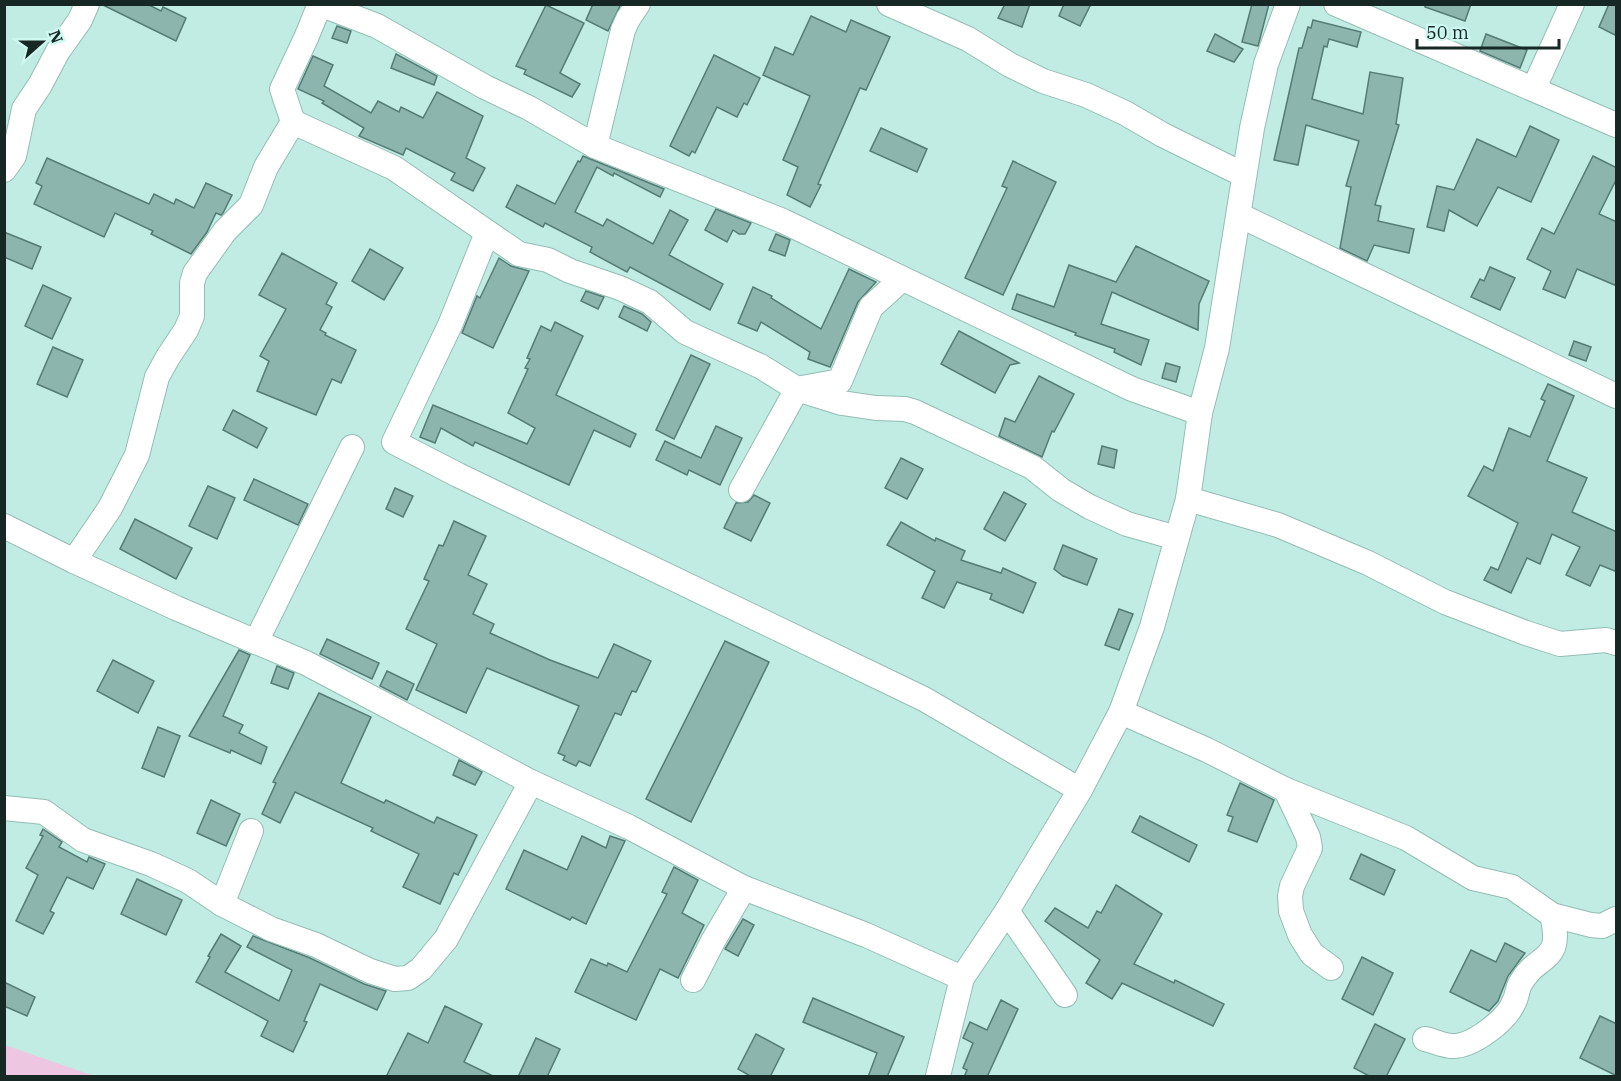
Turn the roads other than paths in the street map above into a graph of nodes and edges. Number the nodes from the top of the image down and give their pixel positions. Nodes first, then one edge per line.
1 (87, 4) edge
2 (320, 4) edge
3 (638, 4) edge
4 (889, 4) edge
5 (1288, 4) edge
6 (1336, 4) edge
7 (1572, 4) edge
8 (1534, 88) junction
9 (293, 122) junction
10 (1617, 125) edge
11 (595, 146) junction
12 (4, 170) edge
13 (1244, 175) junction
14 (1239, 215) junction
15 (487, 233) junction
16 (902, 279) junction
17 (797, 389) junction
18 (1617, 396) edge
19 (1200, 413) junction
20 (352, 447) dead end
21 (741, 490) dead end
22 (1188, 499) junction
23 (4, 526) edge
24 (1176, 538) junction
25 (74, 561) junction
26 (256, 642) junction
27 (1617, 643) edge
28 (1121, 712) junction
29 (531, 782) junction
30 (1080, 790) junction
31 (1286, 790) junction
32 (4, 808) edge
33 (251, 831) dead end
34 (744, 888) junction
35 (222, 904) junction
36 (1006, 911) junction
37 (1552, 915) junction
38 (1617, 919) edge
39 (1331, 968) dead end
40 (962, 978) junction
41 (693, 980) dead end
42 (1065, 995) dead end
43 (1425, 1039) dead end
44 (938, 1077) edge

1 - 12 street
2 - 9 street
2 - 11 street
3 - 11 street
4 - 13 street
5 - 13 street
6 - 8 street
7 - 8 street
8 - 10 street
9 - 15 street
9 - 25 street
11 - 16 street
13 - 14 street
14 - 18 street
14 - 19 street
15 - 17 street
15 - 30 street
16 - 17 street
16 - 19 street
17 - 21 street
17 - 24 street
19 - 22 street
20 - 26 street
22 - 24 street
22 - 27 street
23 - 25 street
24 - 28 street
25 - 26 street
26 - 29 street
28 - 30 street
28 - 31 street
29 - 34 street
29 - 35 street
30 - 36 street
31 - 37 street
31 - 39 street
32 - 35 street
33 - 35 street
34 - 40 street
34 - 41 street
36 - 40 street
36 - 42 street
37 - 38 street
37 - 43 street
40 - 44 street

